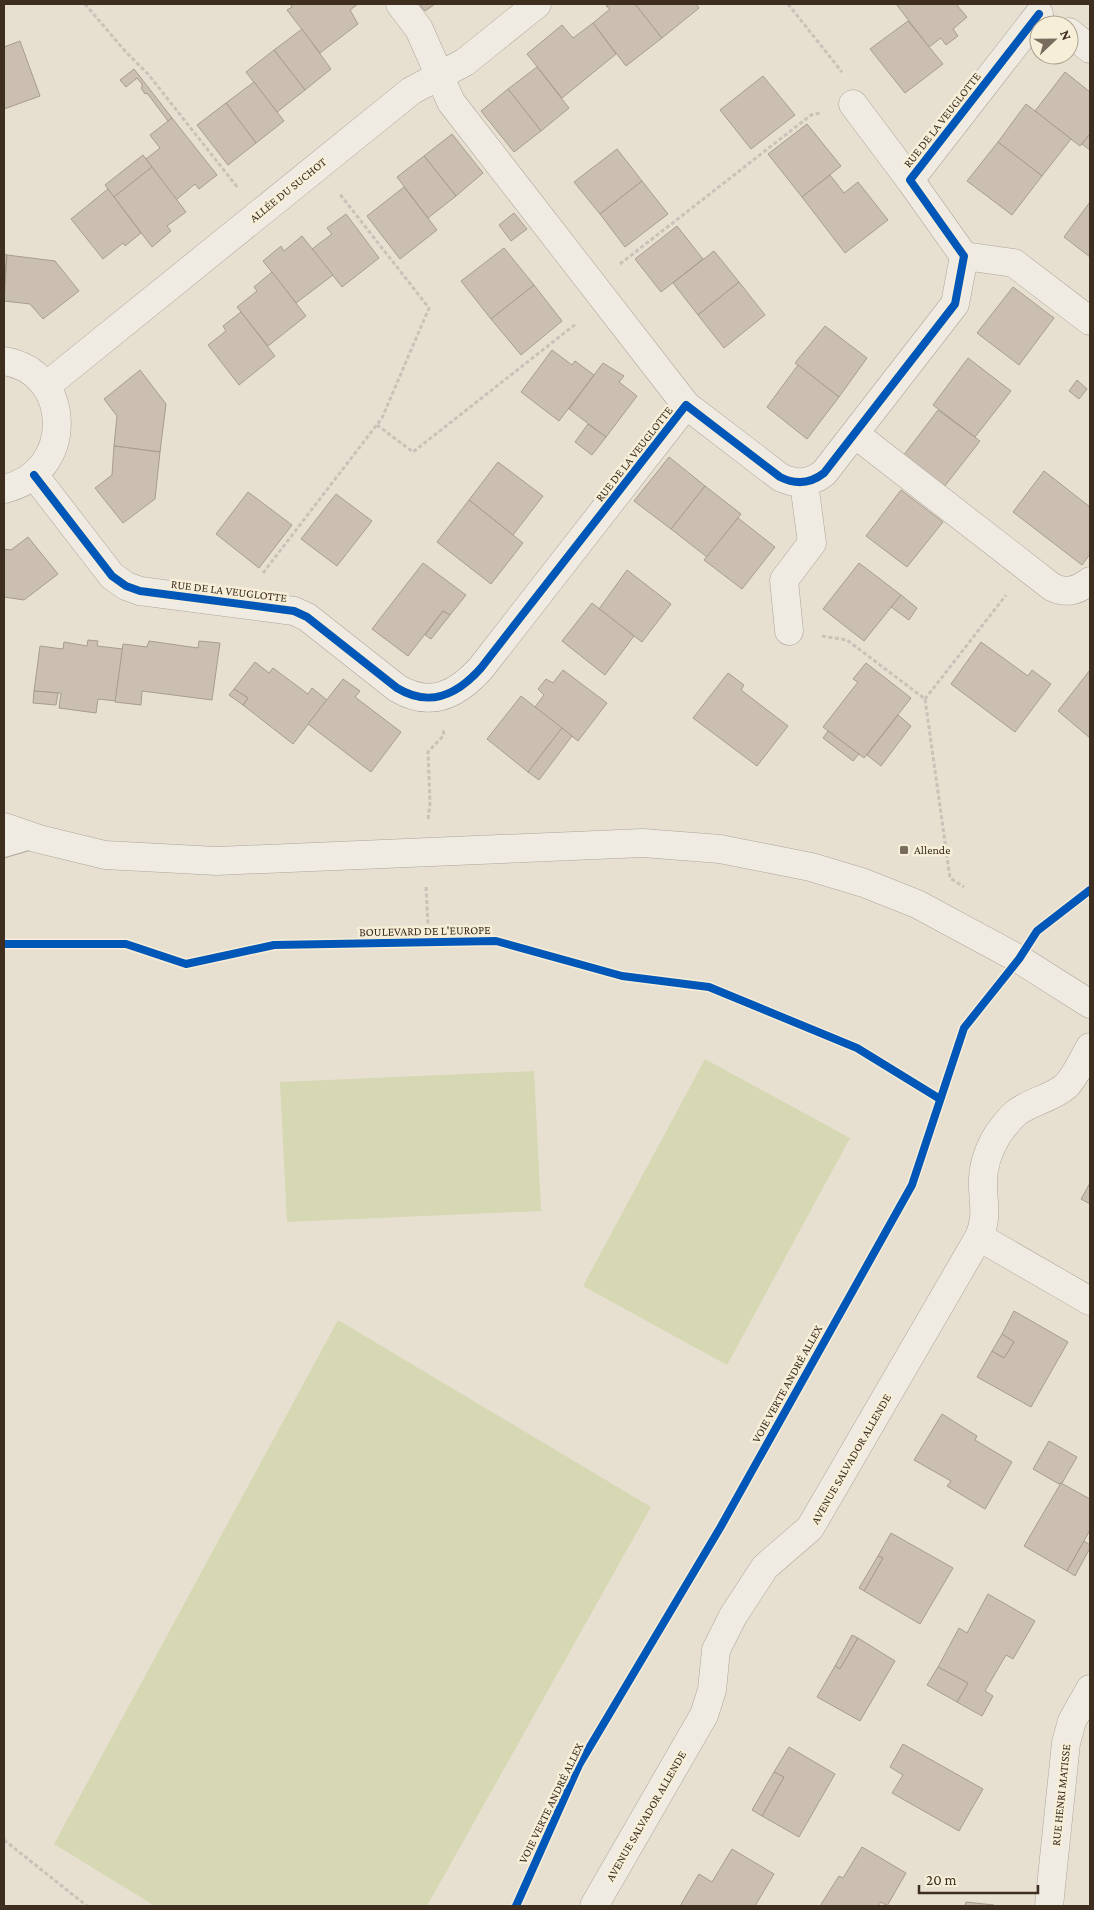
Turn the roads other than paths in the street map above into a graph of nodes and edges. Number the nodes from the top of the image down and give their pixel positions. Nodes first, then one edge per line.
1 (400, 4) edge
2 (537, 4) edge
3 (1039, 14) edge
4 (1079, 40) edge
5 (1090, 49) edge
6 (440, 75) junction
7 (853, 104) road end
8 (910, 180) junction
9 (964, 256) junction
10 (1090, 321) edge
11 (4, 361) edge
12 (46, 386) junction
13 (686, 405) junction
14 (855, 434) junction
15 (34, 475) junction
16 (804, 483) junction
17 (4, 489) edge
18 (1090, 581) edge
19 (788, 631) road end
20 (4, 827) edge
21 (39, 839) junction
22 (4, 849) edge
23 (1090, 1004) edge
24 (1090, 1047) edge
25 (979, 1237) junction
26 (1090, 1301) edge
27 (1090, 1689) edge
28 (594, 1906) edge
29 (1049, 1906) edge

1 - 6 street, RUE DE LA VEUGLOTTE
2 - 6 street, ALLÉE DU SUCHOT
3 - 8 street, RUE DE LA VEUGLOTTE
4 - 5 street
6 - 12 street, ALLÉE DU SUCHOT
6 - 13 street, RUE DE LA VEUGLOTTE
7 - 8 street, RUE DE LA VEUGLOTTE
8 - 9 street, RUE DE LA VEUGLOTTE
9 - 10 street
9 - 14 street
11 - 12 street
12 - 15 street
13 - 15 street, RUE DE LA VEUGLOTTE
13 - 16 street, RUE DE LA VEUGLOTTE
14 - 16 street
14 - 18 street
15 - 17 street
16 - 19 street
20 - 21 street
21 - 22 lane
21 - 23 street
24 - 25 street, AVENUE SALVADOR ALLENDE
25 - 26 street
25 - 28 street, AVENUE SALVADOR ALLENDE
27 - 29 street, RUE HENRI MATISSE

